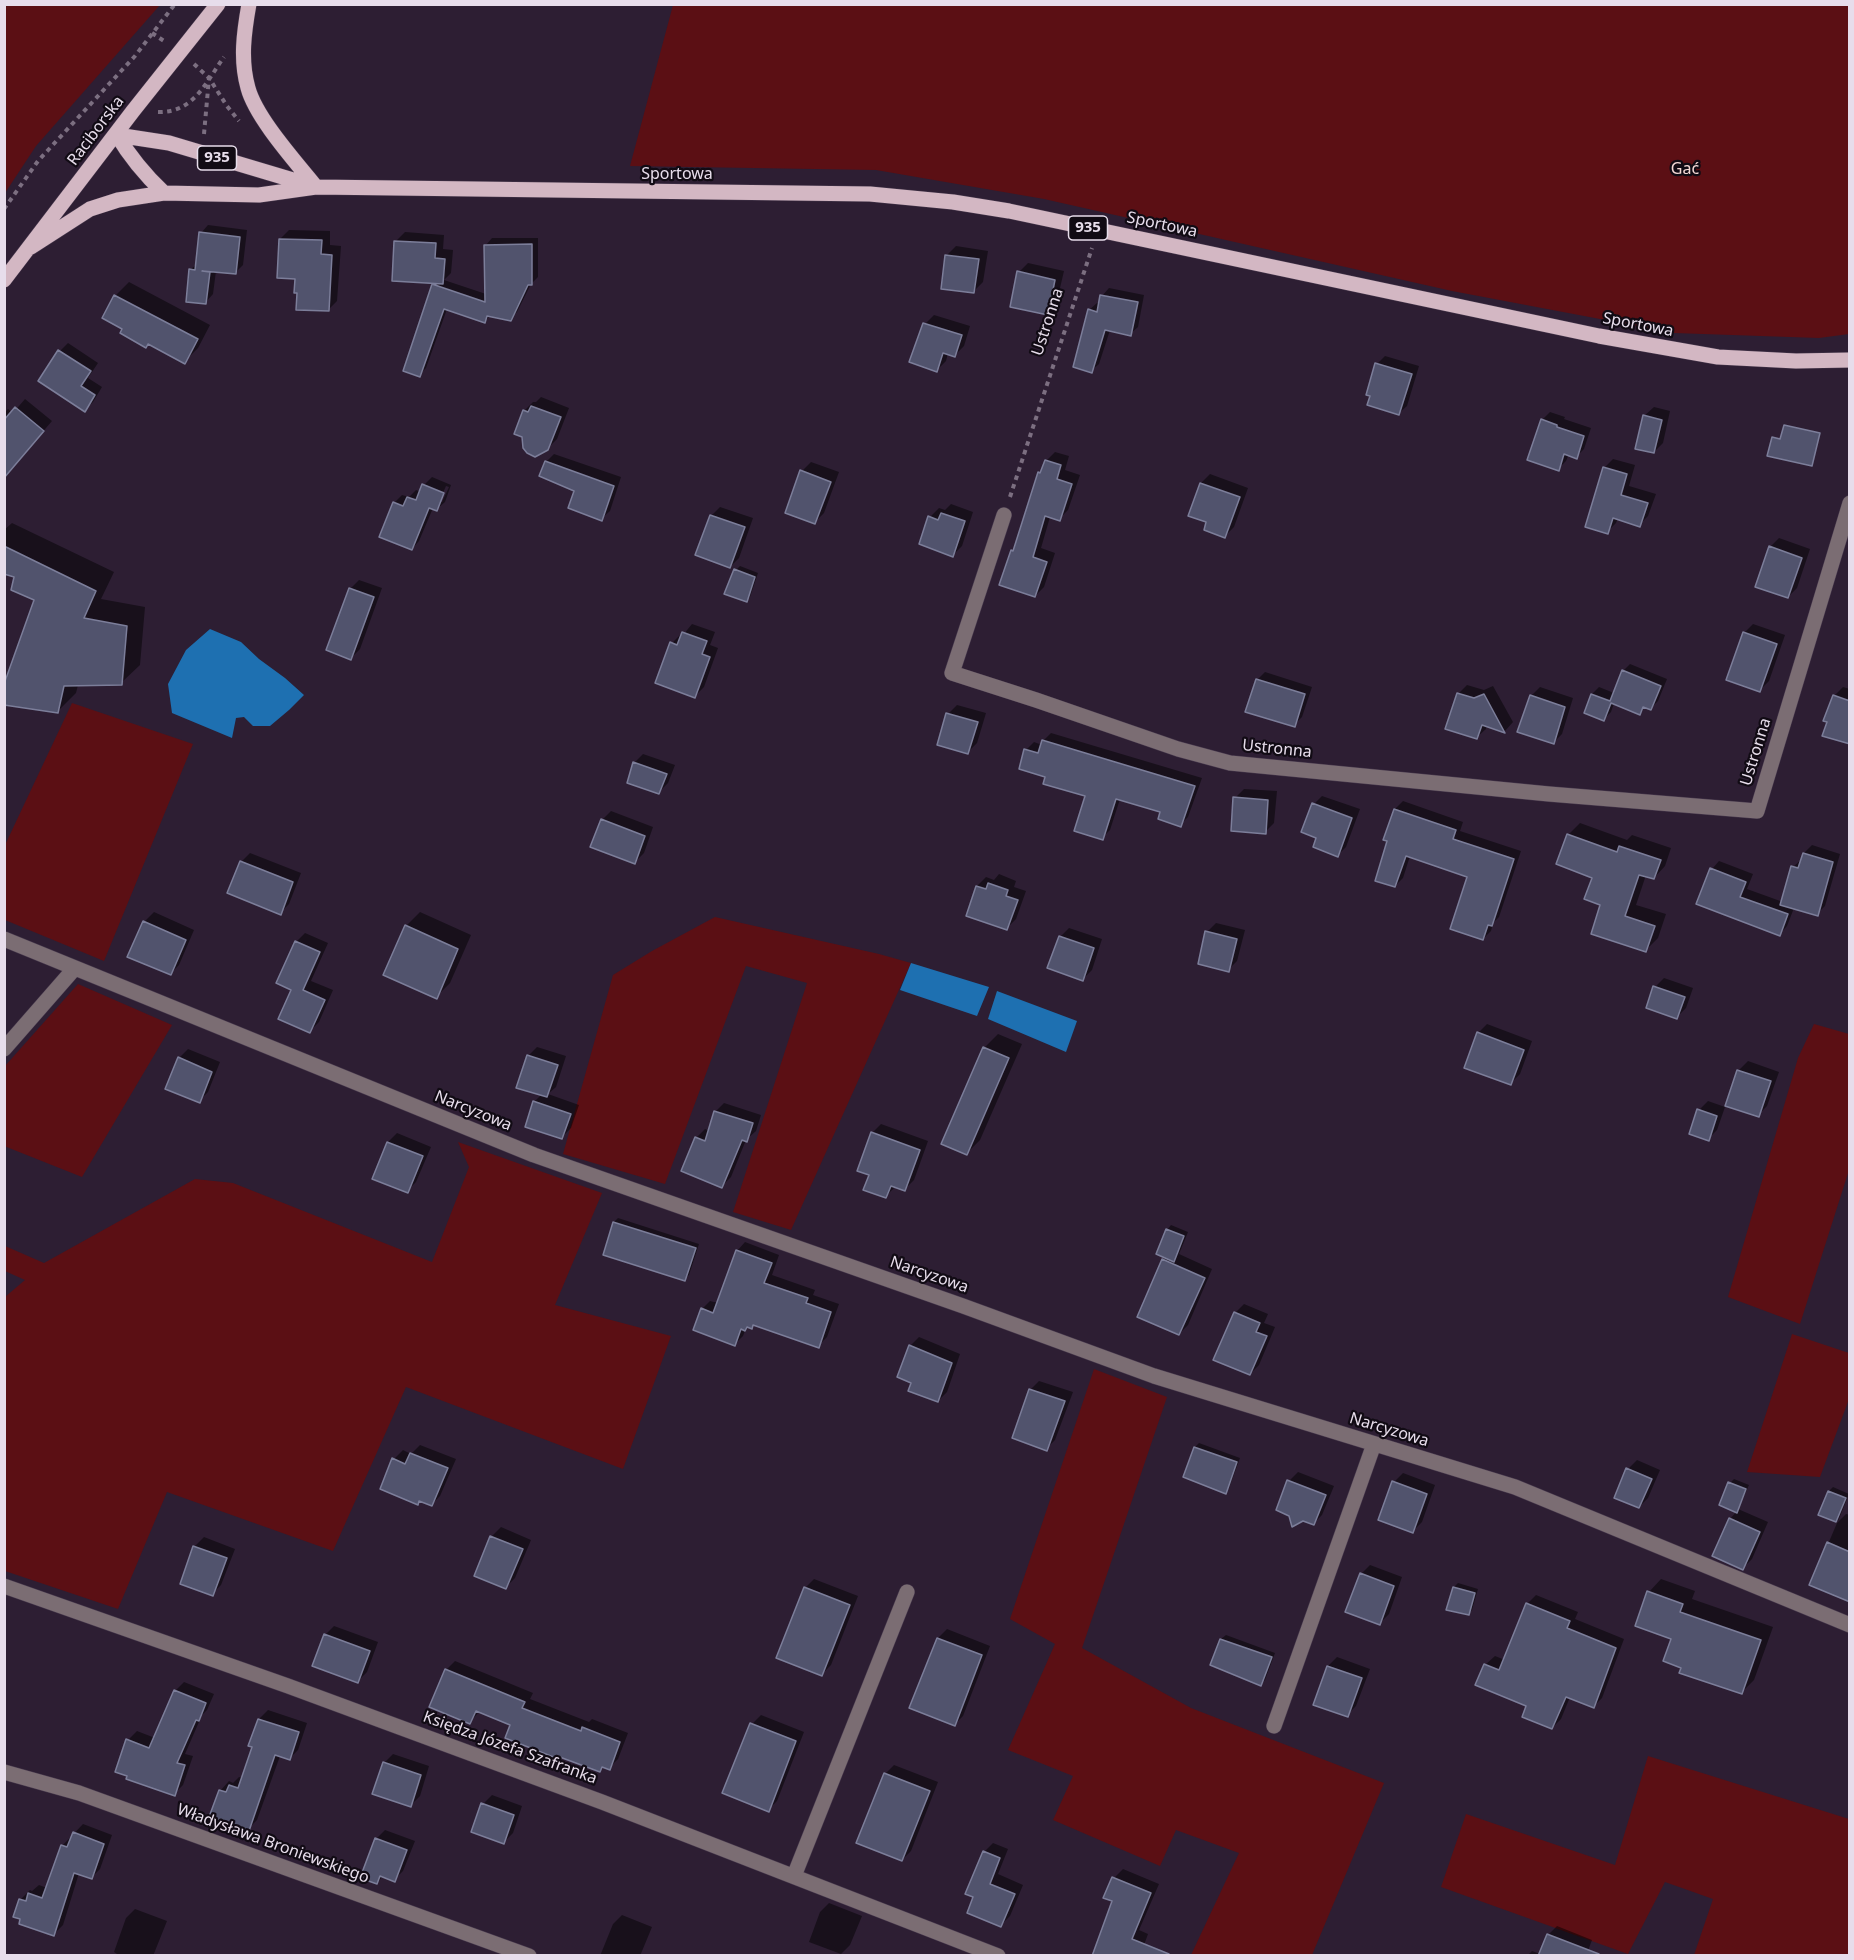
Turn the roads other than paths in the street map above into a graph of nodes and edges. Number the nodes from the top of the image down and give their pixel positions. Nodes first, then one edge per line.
1 (218, 4) edge
2 (249, 4) edge
3 (117, 135) junction
4 (316, 187) junction
5 (164, 193) junction
6 (31, 247) junction
7 (4, 280) edge
8 (1850, 360) edge
9 (1850, 503) edge
10 (1004, 515) road end
11 (4, 939) edge
12 (74, 969) junction
13 (4, 1049) edge
14 (1374, 1444) junction
15 (4, 1586) edge
16 (907, 1592) dead end
17 (1850, 1625) edge
18 (1274, 1726) dead end
19 (4, 1772) edge
20 (794, 1876) junction
21 (529, 1956) edge
22 (998, 1956) edge

1 - 3 main road, Raciborska
2 - 4 main road
3 - 4 main road, Sportowa / 935
3 - 5 main road
3 - 6 main road, Raciborska / 935
4 - 5 main road, Sportowa / 935
4 - 8 main road, Sportowa / 935
5 - 6 main road, Sportowa / 935
6 - 7 main road, Raciborska / 935
9 - 10 street, Ustronna
11 - 12 street, Narcyzowa
12 - 13 street
12 - 14 street, Narcyzowa
14 - 17 street, Narcyzowa
14 - 18 street
15 - 20 street, Księdza Józefa Szafranka
16 - 20 street
19 - 21 street, Władysława Broniewskiego
20 - 22 street, Księdza Józefa Szafranka

